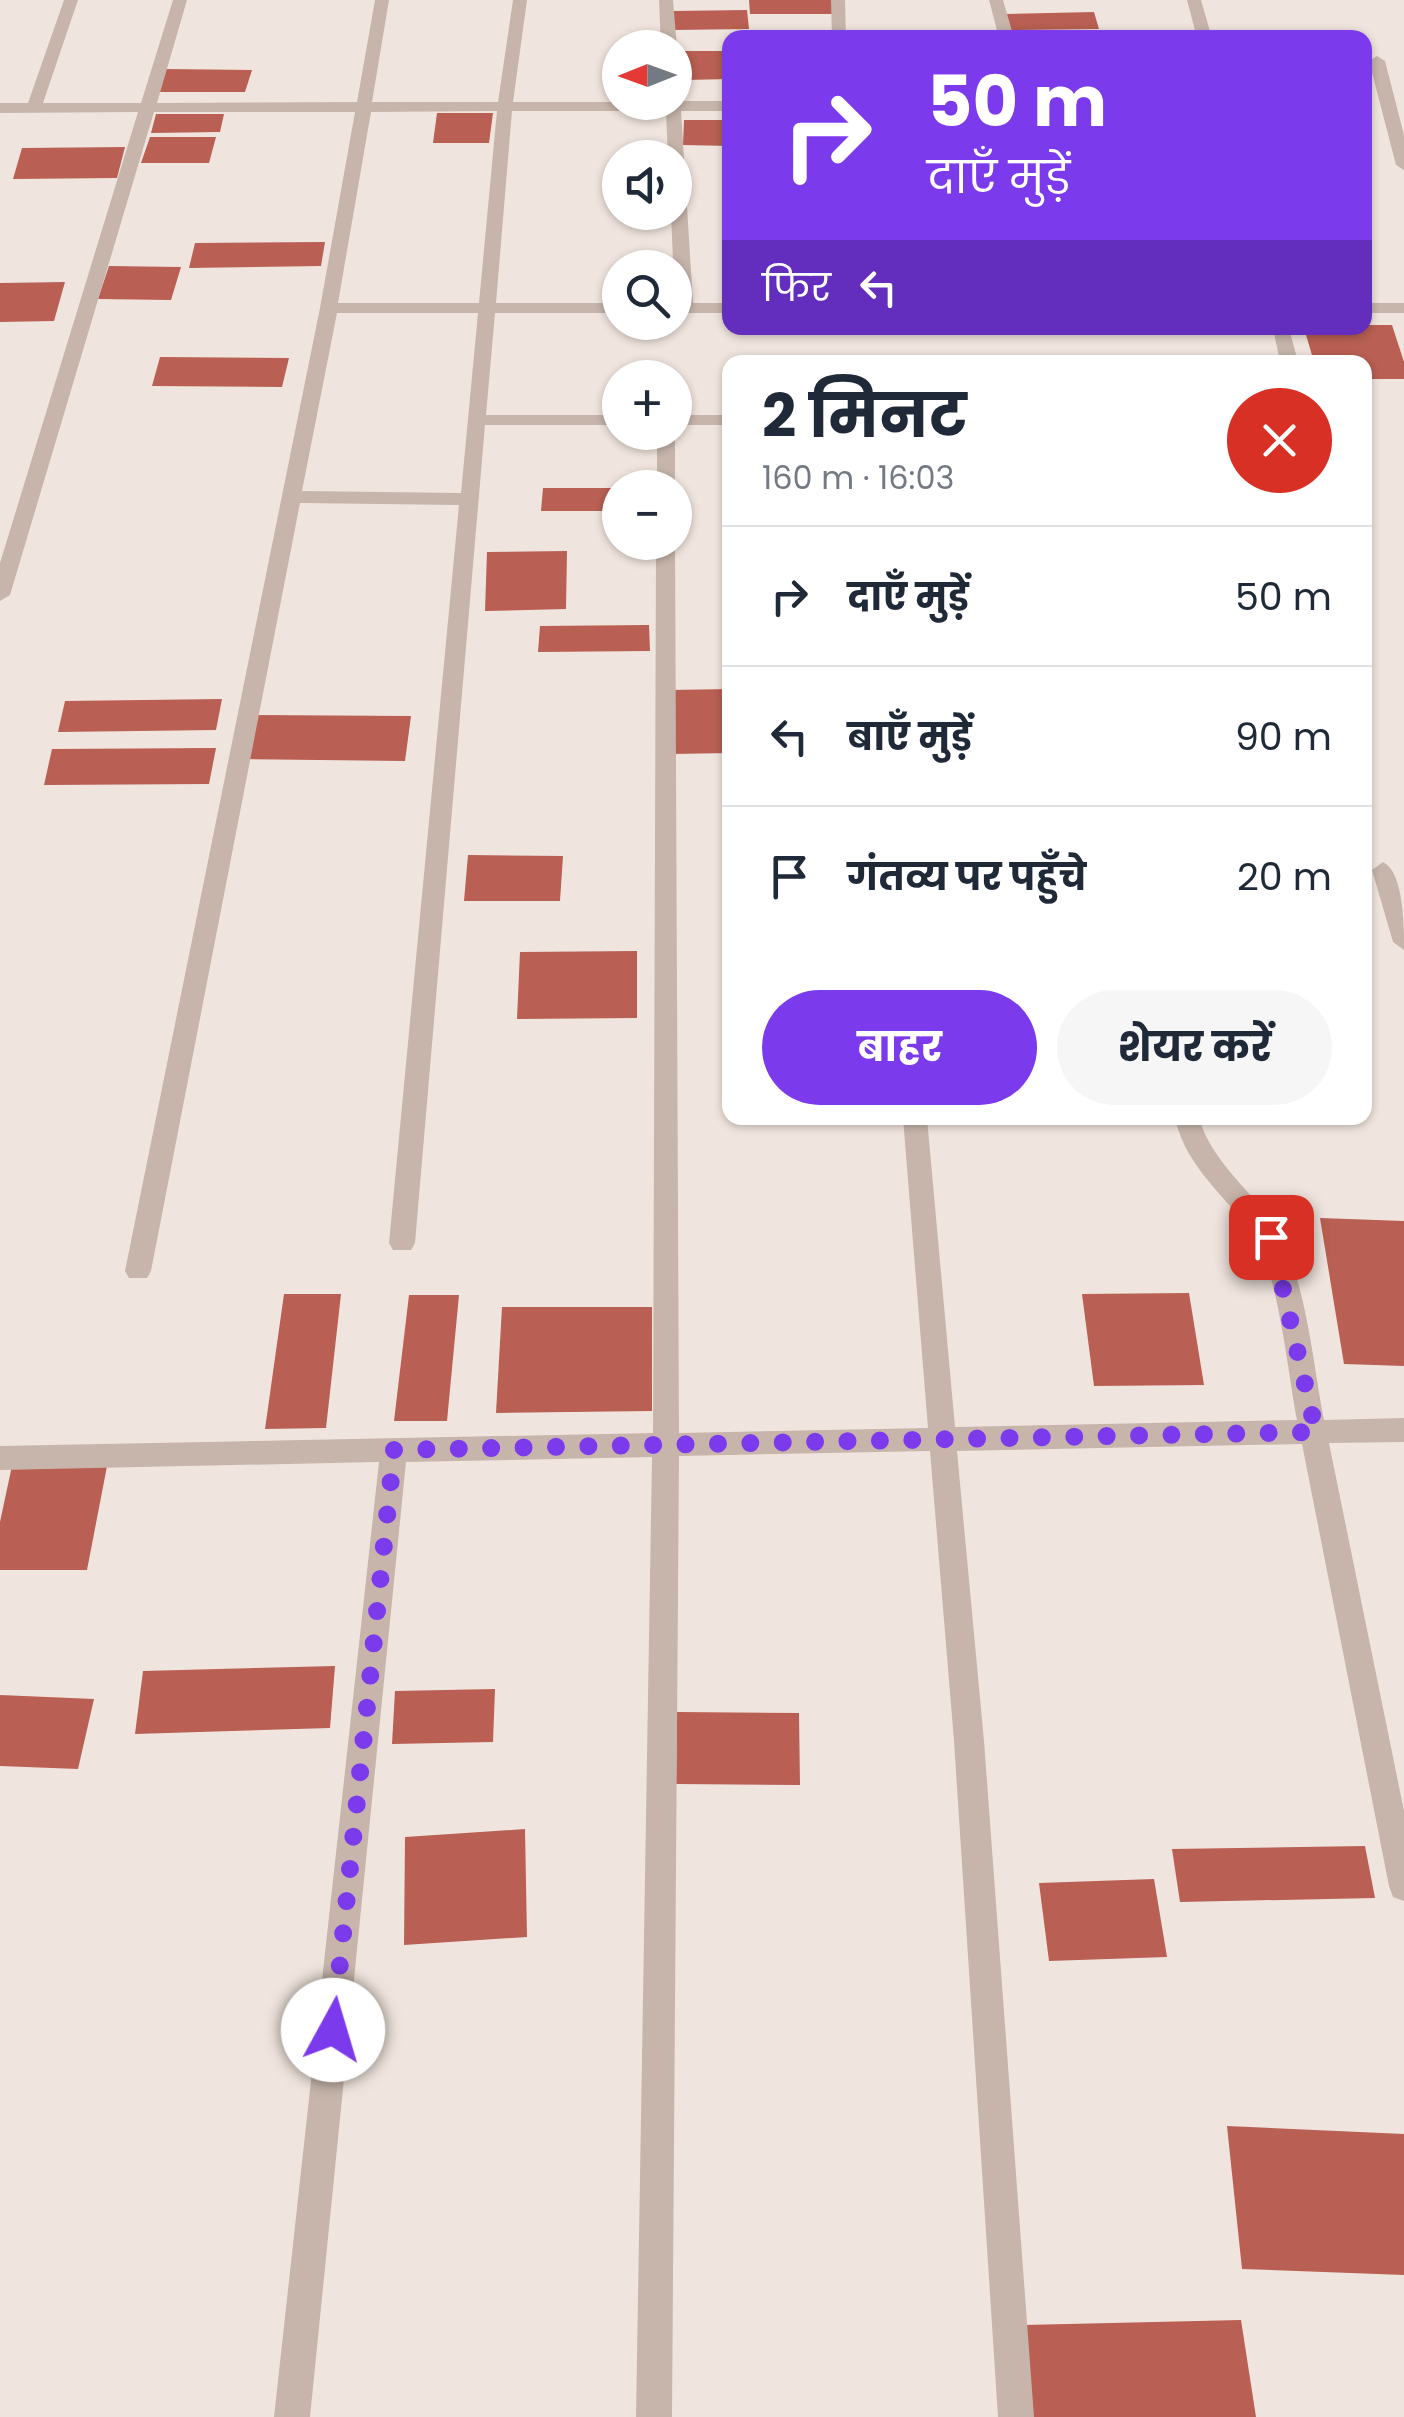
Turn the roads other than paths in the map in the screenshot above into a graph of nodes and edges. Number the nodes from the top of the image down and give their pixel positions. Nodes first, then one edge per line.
1 (70, 0) edge
2 (180, 0) edge
3 (382, 0) edge
4 (520, 0) edge
5 (666, 0) edge
6 (838, 0) edge
7 (996, 0) edge
8 (1194, 0) edge
9 (668, 30) edge
10 (839, 30) edge
11 (1005, 30) edge
12 (1203, 30) edge
13 (1377, 61) edge
14 (692, 105) edge
15 (363, 106) junction
16 (602, 106) edge
17 (722, 106) edge
18 (0, 108) edge
19 (34, 108) junction
20 (505, 108) junction
21 (148, 110) junction
22 (674, 120) edge
23 (1404, 164) edge
24 (678, 250) edge
25 (329, 308) junction
26 (488, 308) junction
27 (602, 308) edge
28 (692, 308) edge
29 (722, 308) edge
30 (1372, 308) edge
31 (1404, 308) edge
32 (478, 420) junction
33 (602, 420) edge
34 (692, 420) edge
35 (722, 420) edge
36 (291, 497) junction
37 (470, 499) junction
38 (666, 560) edge
39 (0, 594) edge
40 (1383, 870) dead end
41 (1404, 942) edge
42 (916, 1125) edge
43 (1190, 1125) edge
44 (402, 1243) dead end
45 (138, 1271) dead end
46 (1404, 1430) edge
47 (1316, 1432) junction
48 (943, 1439) junction
49 (666, 1444) junction
50 (394, 1450) junction
51 (0, 1458) edge
52 (1404, 1886) edge
53 (292, 2417) edge
54 (654, 2417) edge
55 (1016, 2417) edge

1 - 19 street
2 - 21 street
3 - 15 street
4 - 20 street
5 - 9 street
6 - 10 street
7 - 11 street
8 - 12 street
13 - 23 street
14 - 17 street
15 - 20 street
15 - 21 street
15 - 25 street
16 - 20 street
18 - 19 street
19 - 21 street
20 - 26 street
21 - 39 street
22 - 24 street
25 - 26 street
25 - 36 street
26 - 27 street
26 - 32 street
28 - 29 street
30 - 31 street
32 - 33 street
32 - 37 street
34 - 35 street
36 - 37 street
36 - 45 street
37 - 44 street
38 - 49 street
40 - 41 street
42 - 48 street
43 - 47 street
46 - 47 street
47 - 48 street
47 - 52 street
48 - 49 street
48 - 55 street
49 - 50 street
49 - 54 street
50 - 51 street
50 - 53 street

